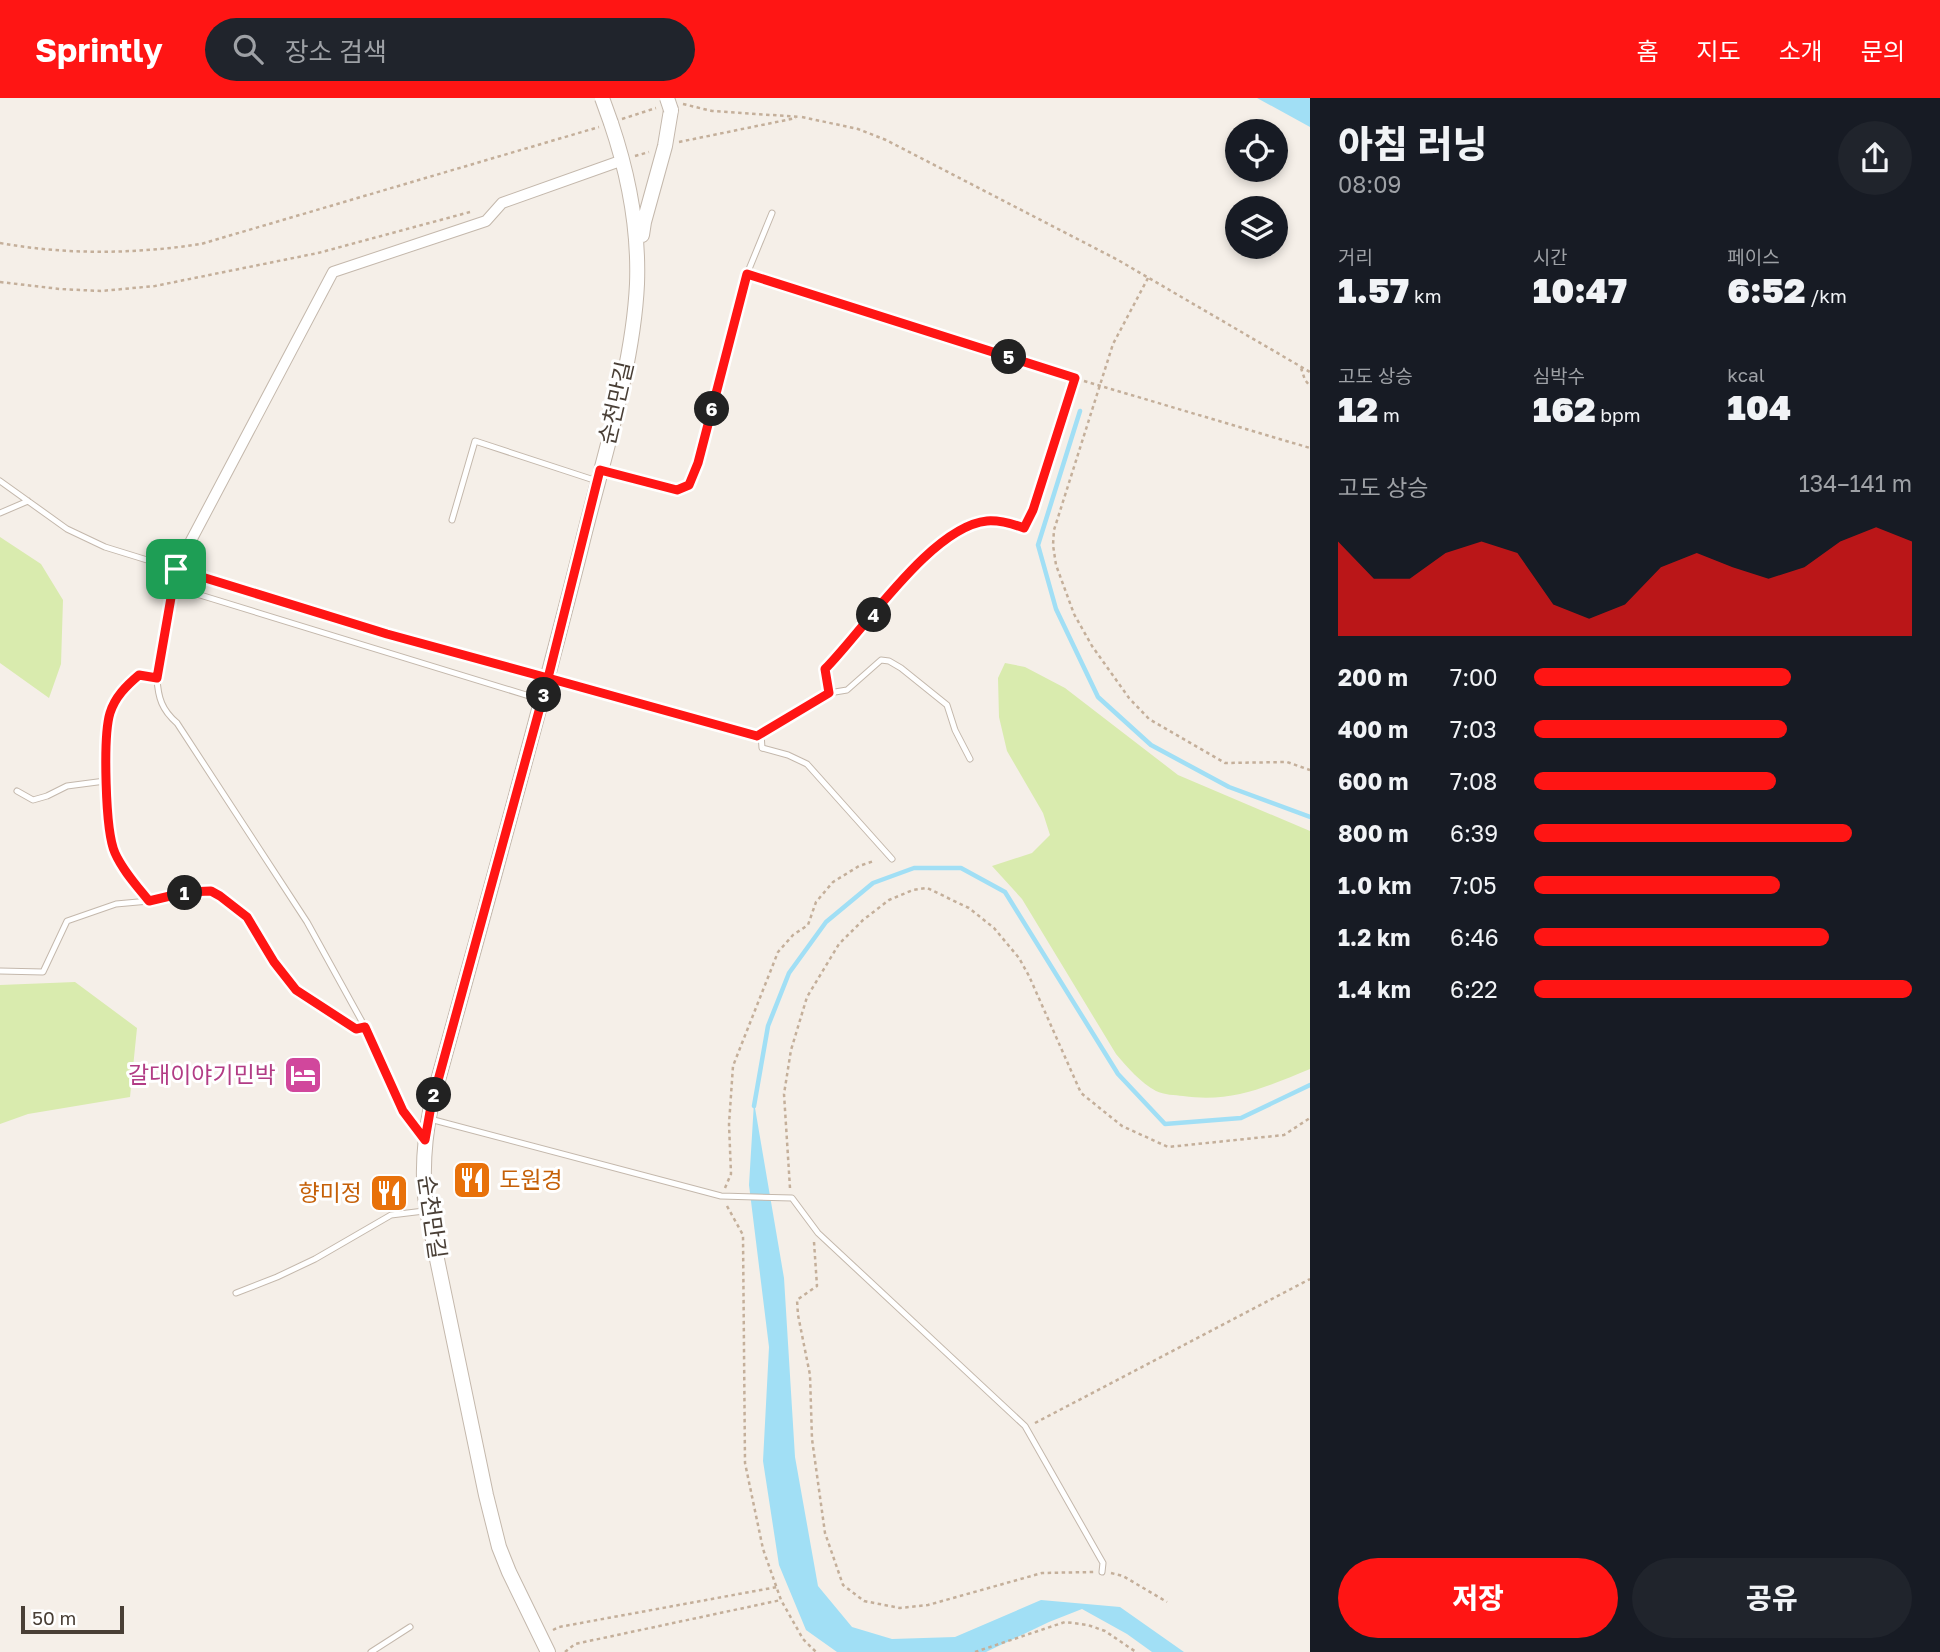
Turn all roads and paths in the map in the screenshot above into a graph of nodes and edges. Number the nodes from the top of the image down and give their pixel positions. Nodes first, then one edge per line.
1 (602, 98) edge
2 (669, 105) edge
3 (801, 117) junction
4 (614, 122) junction
5 (665, 146) junction
6 (623, 160) junction
7 (477, 210) dead end
8 (772, 213) dead end
9 (0, 243) edge
10 (747, 274) junction
11 (1148, 278) junction
12 (0, 282) edge
13 (637, 285) junction
14 (1301, 366) junction
15 (1310, 372) edge
16 (1075, 378) junction
17 (1101, 386) junction
18 (1310, 386) edge
19 (1310, 448) edge
20 (599, 475) junction
21 (0, 481) edge
22 (28, 501) junction
23 (0, 513) edge
24 (452, 520) dead end
25 (176, 569) junction
26 (173, 587) junction
27 (157, 678) junction
28 (548, 678) junction
29 (829, 693) junction
30 (542, 700) junction
31 (761, 734) junction
32 (970, 759) dead end
33 (1310, 770) edge
34 (108, 781) junction
35 (17, 791) dead end
36 (892, 859) dead end
37 (874, 861) dead end
38 (149, 901) junction
39 (0, 971) edge
40 (365, 1027) junction
41 (1310, 1118) edge
42 (428, 1119) junction
43 (425, 1140) junction
44 (722, 1196) junction
45 (792, 1198) junction
46 (428, 1211) junction
47 (818, 1233) junction
48 (1310, 1279) edge
49 (236, 1293) dead end
50 (1025, 1426) junction
51 (1102, 1572) junction
52 (777, 1587) junction
53 (781, 1600) junction
54 (1167, 1602) dead end
55 (410, 1627) dead end
56 (543, 1648) edge
57 (371, 1652) edge
58 (565, 1652) edge
59 (816, 1652) edge
60 (975, 1652) edge
61 (1136, 1652) edge

1 - 4 street, 순천만길, bridge
2 - 3 path
2 - 4 path
2 - 5 street
3 - 5 path
3 - 11 path
4 - 6 street, 순천만길
4 - 9 path
5 - 6 path
5 - 13 street
6 - 13 street, 순천만길
6 - 25 street
7 - 12 path
8 - 10 lane
10 - 16 path
10 - 20 lane
11 - 14 path
11 - 17 path
13 - 20 street, 순천만길
14 - 15 path
14 - 18 path
16 - 17 path
16 - 29 lane
17 - 19 path
17 - 33 path
20 - 24 lane
20 - 28 street, 순천만길
21 - 22 lane
22 - 23 lane
22 - 25 lane
25 - 26 street
25 - 28 lane
26 - 27 street
26 - 30 lane
27 - 34 street
27 - 40 lane
28 - 30 street, 순천만길
28 - 31 lane
29 - 31 lane
29 - 32 lane
30 - 42 street, 순천만길
31 - 36 lane
34 - 35 lane
34 - 38 street
37 - 44 path
38 - 39 lane
38 - 40 street
40 - 43 street
41 - 45 path
42 - 43 street, 순천만길
42 - 44 lane
43 - 46 street, 순천만길
44 - 45 lane
44 - 52 path
45 - 47 lane
46 - 49 lane
46 - 56 street, 순천만길
47 - 50 lane
47 - 51 path
48 - 50 path
50 - 51 lane
51 - 54 path
52 - 53 path
52 - 56 path
53 - 58 path
53 - 59 path
55 - 57 lane
60 - 61 path

